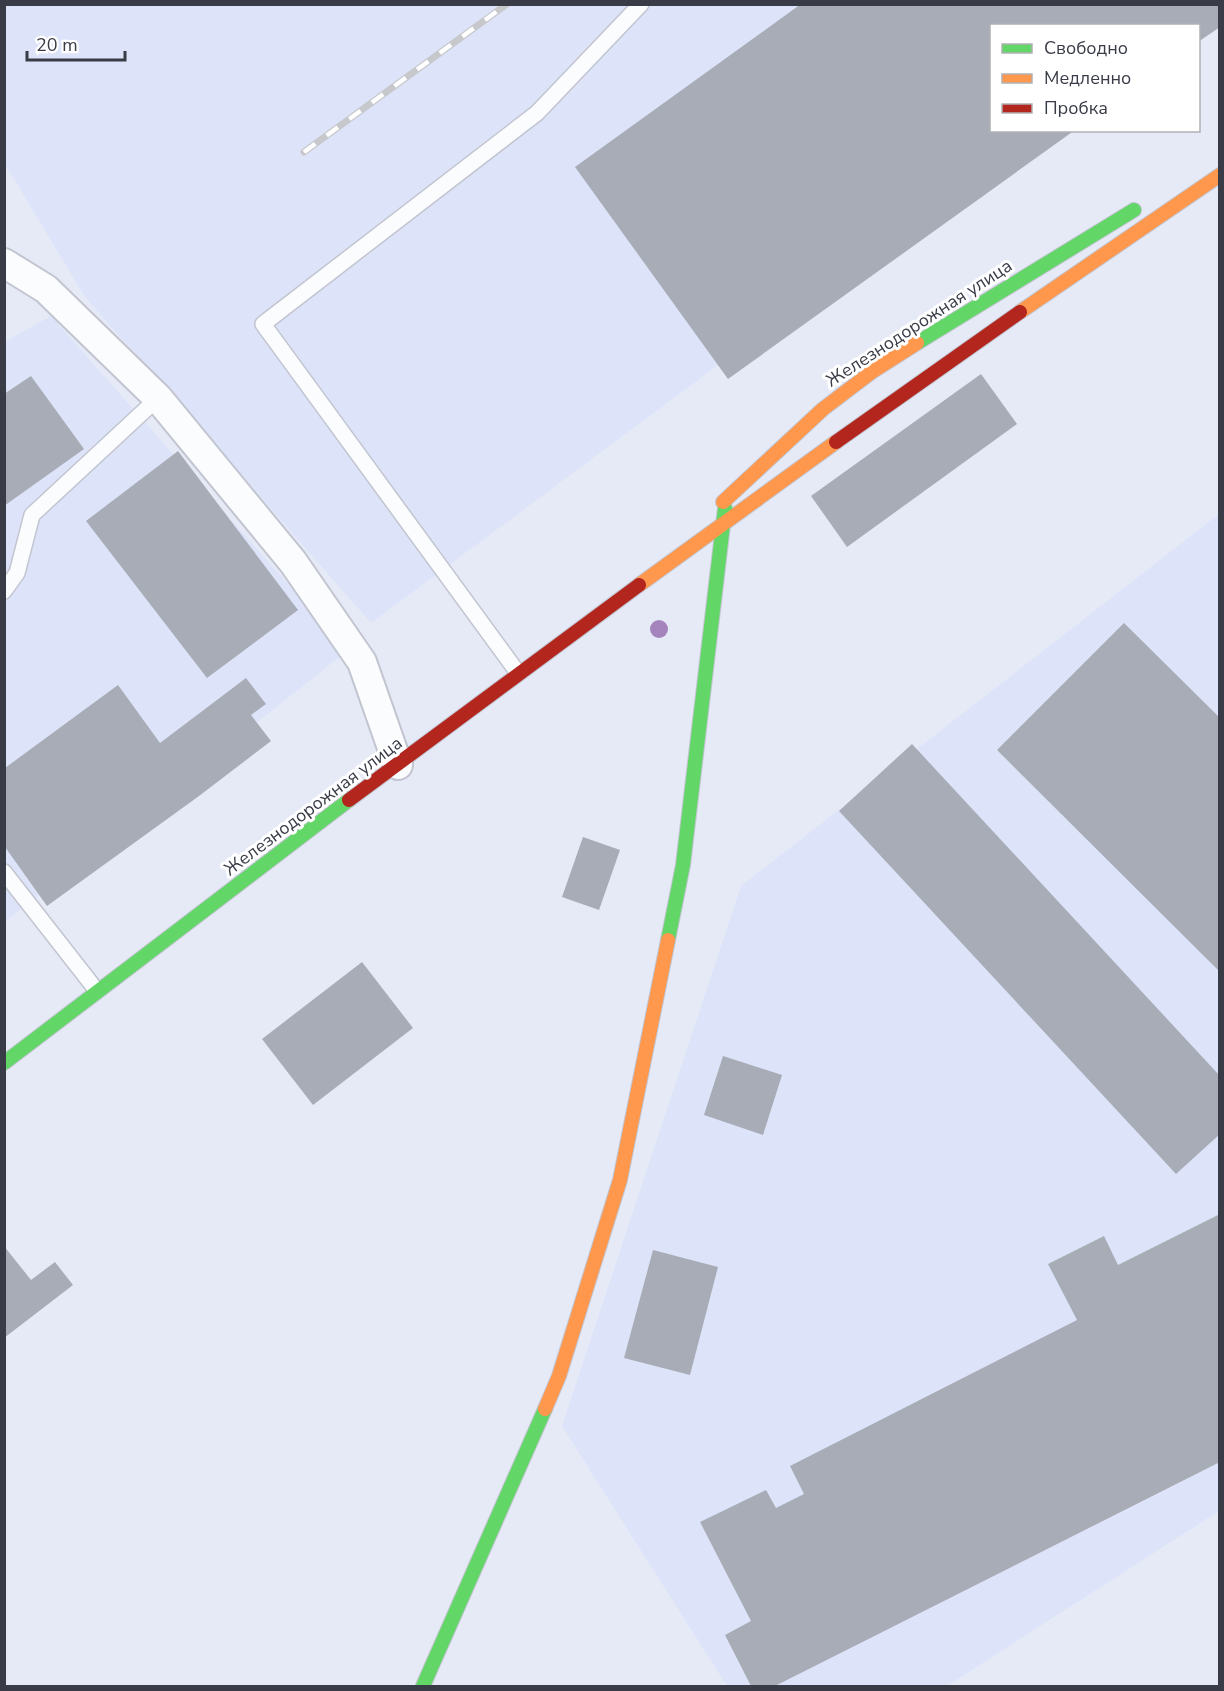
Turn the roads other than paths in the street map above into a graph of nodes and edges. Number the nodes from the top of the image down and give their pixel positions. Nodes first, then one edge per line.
1 (641, 4) edge
2 (1220, 167) edge
3 (1220, 175) edge
4 (1179, 187) dead end
5 (1148, 203) dead end
6 (4, 263) edge
7 (158, 398) junction
8 (726, 500) junction
9 (724, 522) junction
10 (645, 579) junction
11 (4, 591) edge
12 (518, 672) junction
13 (398, 765) junction
14 (4, 872) edge
15 (97, 991) junction
16 (4, 1063) edge
17 (423, 1686) edge

1 - 12 lane
2 - 4 street
3 - 9 street, Железнодорожная улица
5 - 8 street, Железнодорожная улица
6 - 7 street
7 - 11 lane
7 - 13 street
8 - 9 street
8 - 10 street, Железнодорожная улица
9 - 10 street, Железнодорожная улица
9 - 17 street
10 - 12 street, Железнодорожная улица
12 - 13 street, Железнодорожная улица
13 - 15 street, Железнодорожная улица
14 - 15 lane
15 - 16 street, Железнодорожная улица

